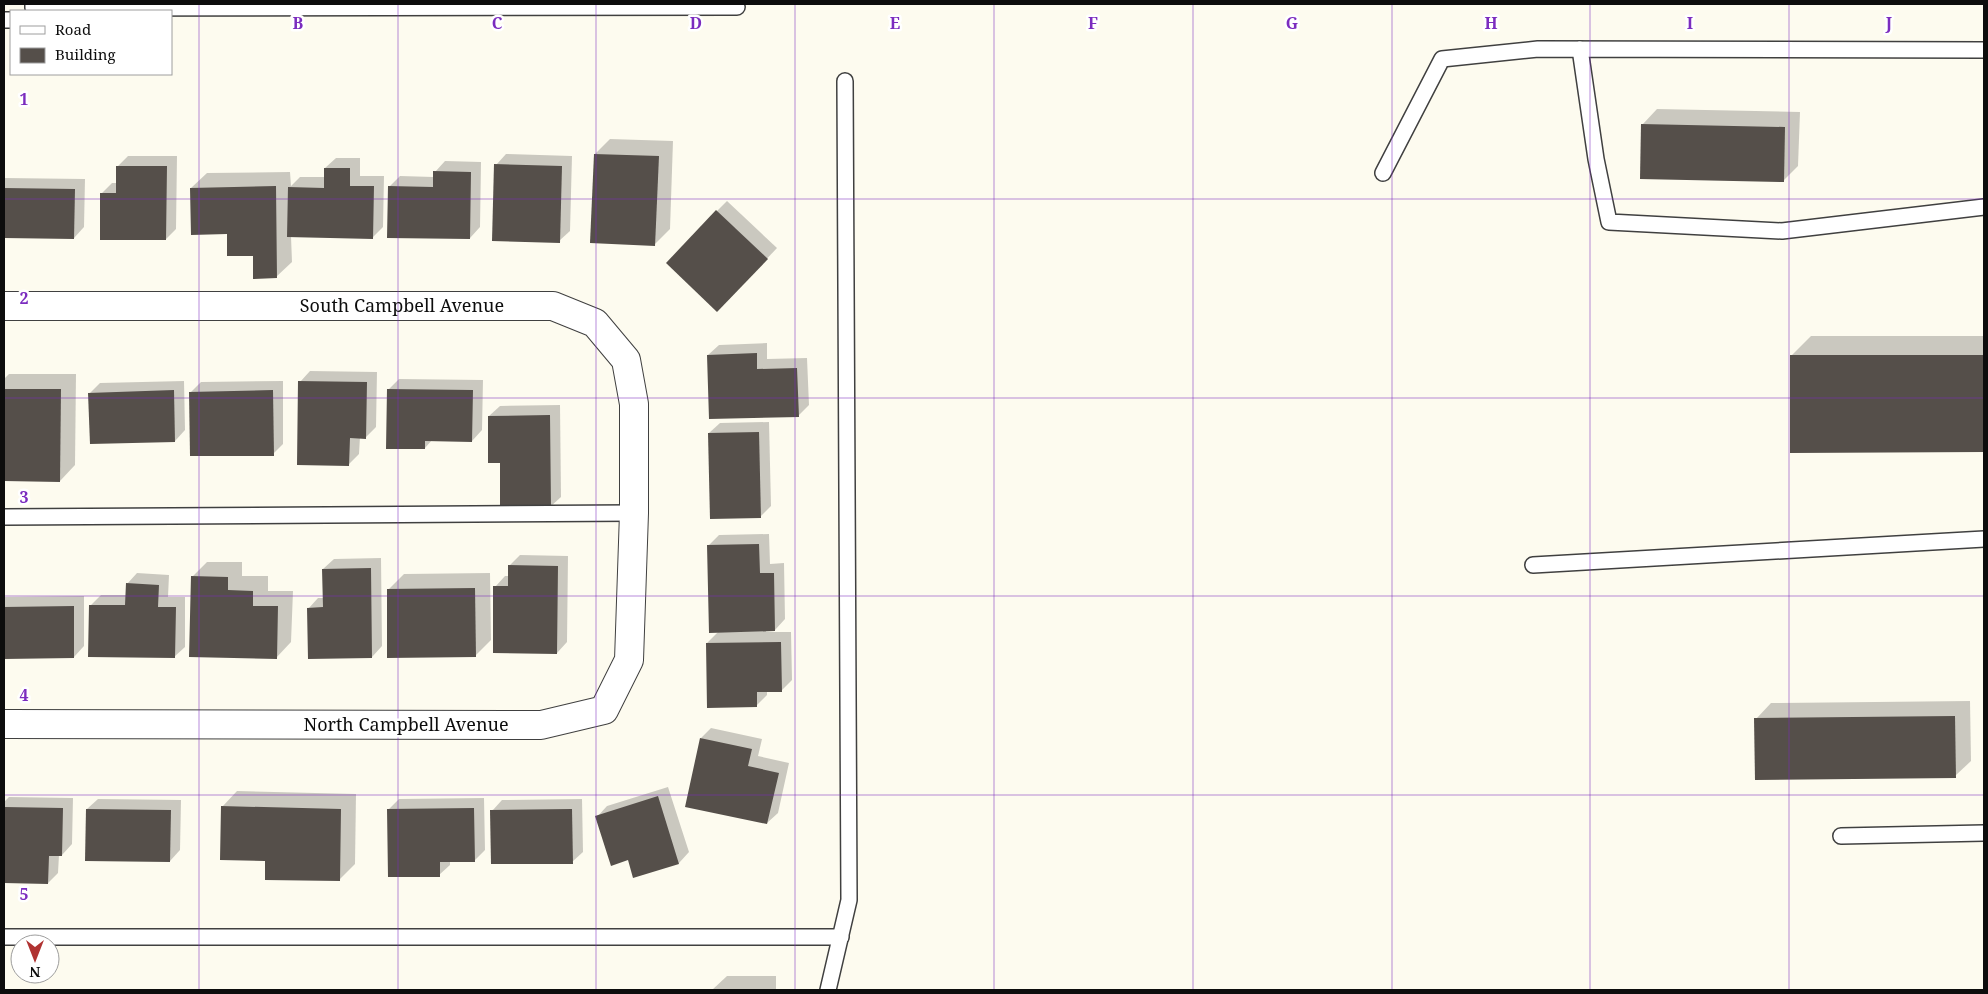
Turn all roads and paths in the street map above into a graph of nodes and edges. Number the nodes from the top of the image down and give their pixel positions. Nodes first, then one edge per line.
1 (434, 6) edge
2 (737, 7) dead end
3 (32, 8) edge
4 (1580, 48) junction
5 (1984, 50) edge
6 (845, 81) dead end
7 (1383, 174) dead end
8 (1984, 207) edge
9 (4, 306) edge
10 (634, 513) junction
11 (4, 517) edge
12 (1984, 539) edge
13 (1533, 565) dead end
14 (4, 724) edge
15 (1984, 833) edge
16 (1841, 836) dead end
17 (841, 937) junction
18 (4, 938) edge
19 (828, 990) edge

1 - 2 lane
1 - 3 lane
4 - 5 lane
4 - 7 lane
4 - 8 lane
6 - 17 lane
9 - 10 street, South Campbell Avenue
10 - 11 lane
10 - 14 street, North Campbell Avenue
12 - 13 lane
15 - 16 lane
17 - 18 lane
17 - 19 lane

